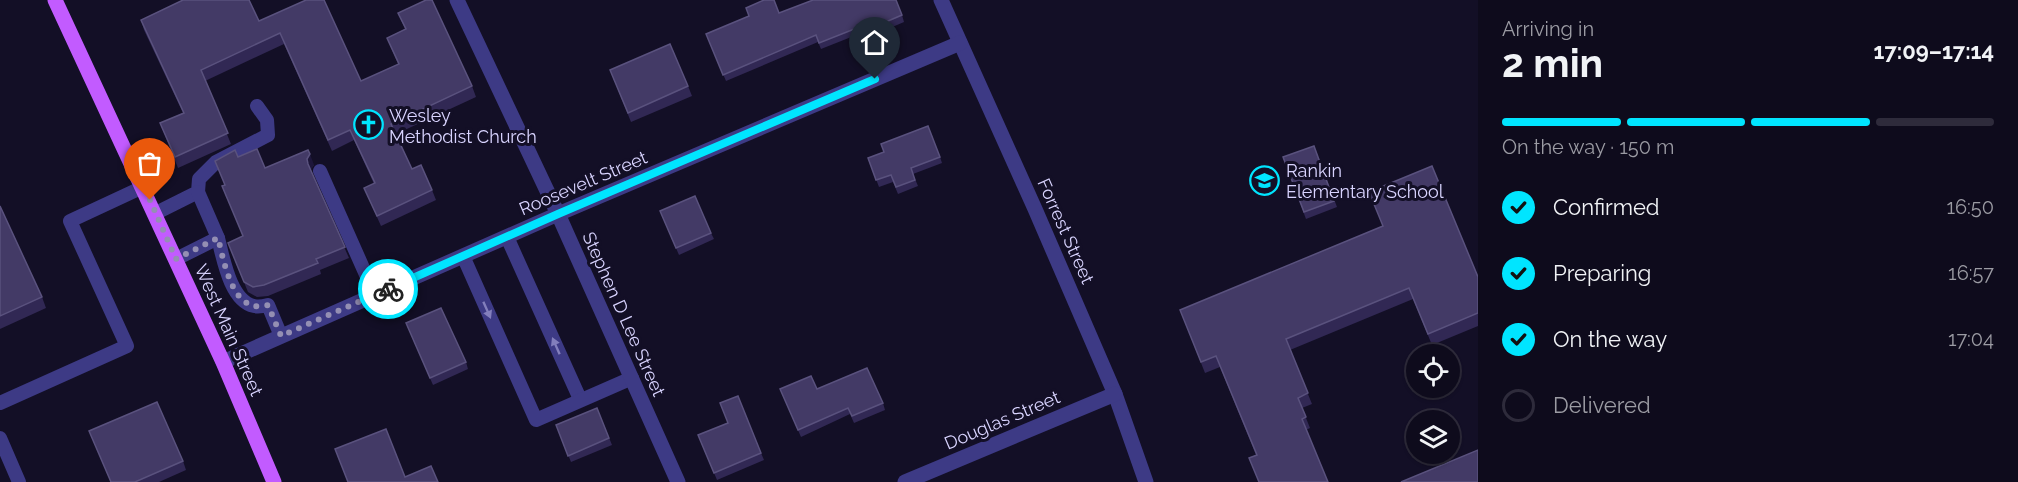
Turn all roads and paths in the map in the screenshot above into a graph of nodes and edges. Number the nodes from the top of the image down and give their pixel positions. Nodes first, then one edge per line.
1 (55, 0) edge
2 (457, 0) edge
3 (941, 0) edge
4 (960, 43) junction
5 (257, 106) dead end
6 (320, 171) dead end
7 (143, 187) junction
8 (198, 192) junction
9 (156, 213) junction
10 (558, 214) junction
11 (507, 237) junction
12 (218, 238) junction
13 (464, 256) junction
14 (176, 259) junction
15 (375, 295) junction
16 (281, 336) junction
17 (224, 362) junction
18 (632, 378) junction
19 (1115, 394) junction
20 (580, 399) junction
21 (0, 403) edge
22 (0, 438) edge
23 (19, 482) edge
24 (274, 482) edge
25 (678, 482) edge
26 (905, 482) edge
27 (1146, 482) edge

1 - 7 main road, West Main Street
2 - 10 street, Stephen D Lee Street
3 - 4 street, Forrest Street
4 - 10 street, Roosevelt Street
4 - 19 street, Forrest Street
5 - 8 lane
6 - 15 lane
7 - 9 main road, West Main Street
7 - 21 lane
8 - 9 lane
8 - 12 lane
9 - 14 main road, West Main Street
10 - 11 street, Roosevelt Street
10 - 18 street, Stephen D Lee Street
11 - 13 street, Roosevelt Street
20 -> 11 lane
12 - 14 lane
12 - 16 lane
13 - 15 street, Roosevelt Street
13 -> 20 lane
14 - 17 main road, West Main Street
15 - 16 street, Roosevelt Street
16 - 17 street, Roosevelt Street
17 - 24 main road, West Main Street
18 - 20 lane
18 - 25 street, Stephen D Lee Street
19 - 26 street, Douglas Street
19 - 27 street, Forrest Street
22 - 23 lane

